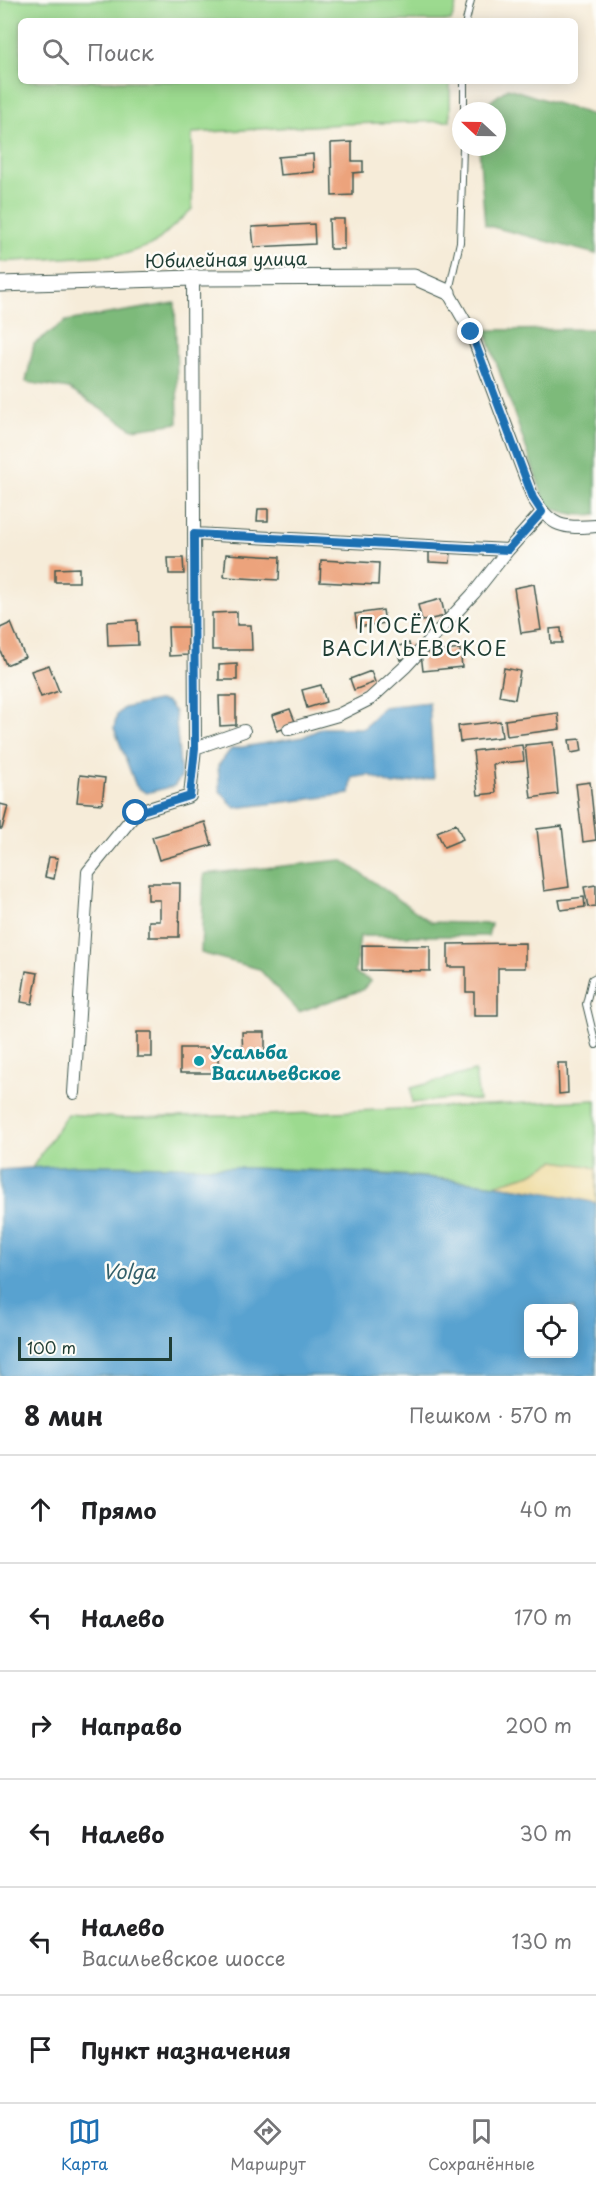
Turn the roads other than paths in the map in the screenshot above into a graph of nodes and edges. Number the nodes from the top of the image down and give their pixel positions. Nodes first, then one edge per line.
1 (471, 0) edge
2 (467, 18) edge
3 (464, 84) edge
4 (464, 102) edge
5 (463, 156) edge
6 (193, 278) junction
7 (0, 284) edge
8 (448, 292) junction
9 (542, 512) junction
10 (596, 526) edge
11 (194, 534) junction
12 (508, 550) junction
13 (289, 729) dead end
14 (244, 731) dead end
15 (195, 748) junction
16 (596, 976) edge
17 (596, 1045) edge
18 (74, 1093) dead end

1 - 2 lane
3 - 4 lane
5 - 8 lane
6 - 7 street, Юбилейная улица
6 - 8 street, Юбилейная улица
6 - 11 street
8 - 9 street
9 - 10 street
9 - 12 street
11 - 12 street
11 - 15 street
12 - 13 street
14 - 15 street
15 - 18 street
16 - 17 lane

